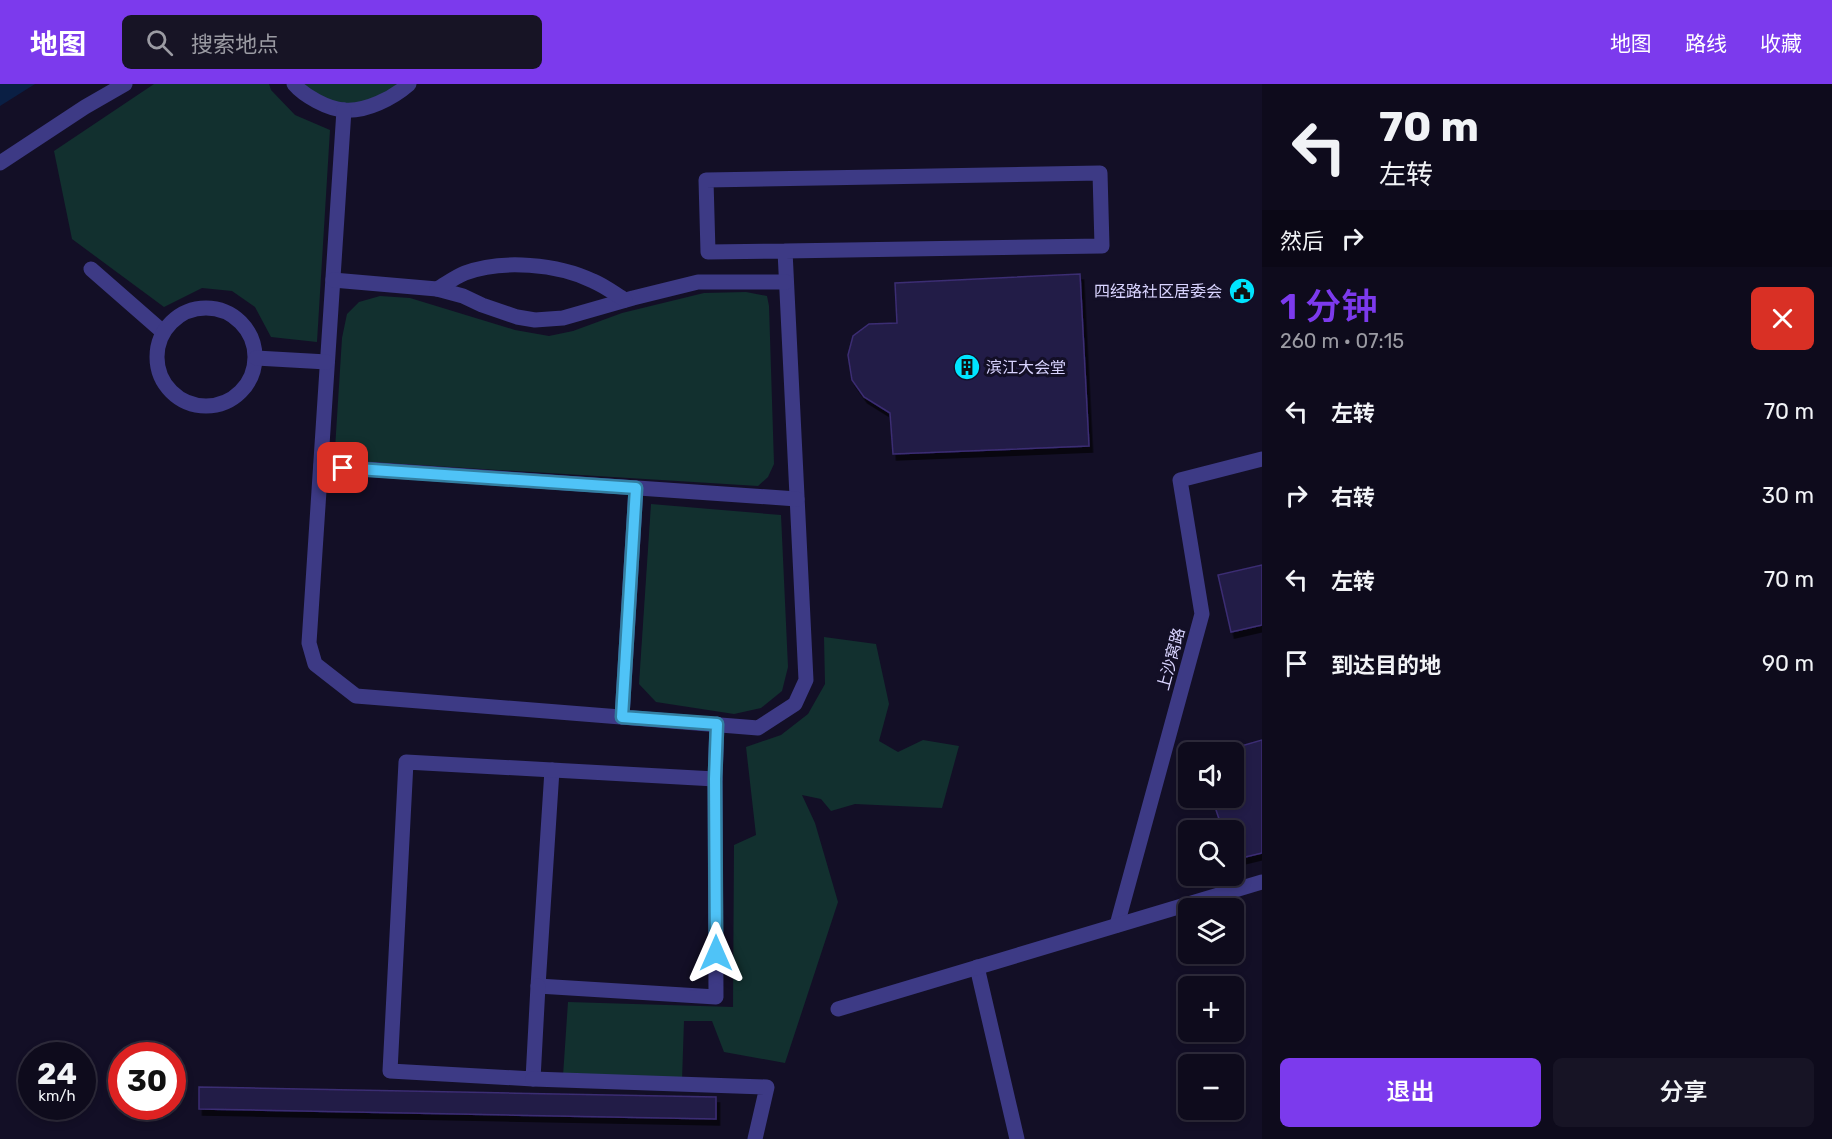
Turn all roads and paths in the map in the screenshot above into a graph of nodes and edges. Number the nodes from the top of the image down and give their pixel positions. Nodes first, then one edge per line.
1 (125, 84) edge
2 (294, 84) edge
3 (409, 84) edge
4 (344, 111) junction
5 (0, 163) edge
6 (785, 251) junction
7 (91, 269) dead end
8 (333, 280) junction
9 (786, 282) junction
10 (437, 289) junction
11 (625, 300) junction
12 (163, 332) junction
13 (256, 358) junction
14 (327, 362) junction
15 (1262, 459) edge
16 (321, 466) junction
17 (636, 488) junction
18 (797, 499) junction
19 (622, 717) junction
20 (717, 724) junction
21 (552, 770) junction
22 (715, 779) junction
23 (1262, 882) edge
24 (1117, 925) junction
25 (977, 967) junction
26 (538, 986) junction
27 (838, 1009) dead end
28 (533, 1079) junction
29 (754, 1139) edge
30 (1017, 1139) edge

1 - 5 street
2 - 4 street
3 - 4 street
4 - 8 street
6 - 6 street
6 - 9 street
7 - 12 street
8 - 10 street
8 - 14 street
9 - 11 street
9 - 18 street
10 - 11 street
10 - 11 street
12 - 13 street
12 - 13 street
13 - 14 street
14 - 16 street
15 - 24 street, 上沙窝路
16 - 17 street
16 - 19 street
17 - 18 street
17 - 19 street
18 - 20 street
19 - 20 street
20 - 22 street
21 - 22 street
21 - 26 street
21 - 28 street
22 - 26 street
23 - 24 street
24 - 25 street
25 - 27 street
25 - 30 street
26 - 28 street
28 - 29 street

